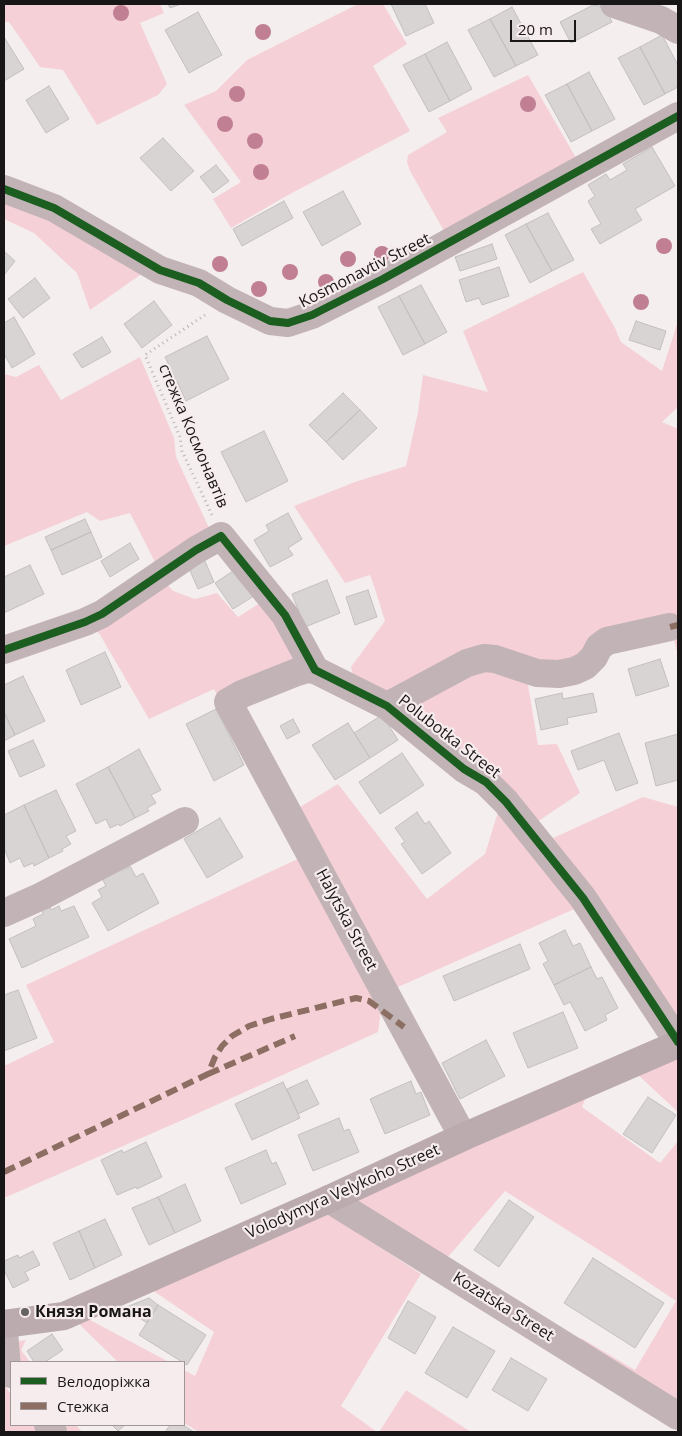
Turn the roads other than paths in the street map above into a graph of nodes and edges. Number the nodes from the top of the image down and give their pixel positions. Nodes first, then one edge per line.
1 (614, 4) edge
2 (678, 30) edge
3 (678, 116) edge
4 (4, 189) edge
5 (670, 627) dead end
6 (4, 650) edge
7 (315, 670) junction
8 (387, 706) junction
9 (185, 821) dead end
10 (4, 913) edge
11 (678, 1043) edge
12 (464, 1137) junction
13 (329, 1199) junction
14 (4, 1324) edge
15 (4, 1332) edge
16 (10, 1372) edge
17 (678, 1416) edge

1 - 2 street
3 - 4 street, Kosmonavtiv Street
5 - 8 street
6 - 7 street
7 - 8 street, Polubotka Street
7 - 12 street, Halytska Street
8 - 11 street, Polubotka Street
9 - 10 street
11 - 12 main road, Volodymyra Velykoho Street
12 - 13 main road, Volodymyra Velykoho Street
13 - 14 main road, Volodymyra Velykoho Street
13 - 17 street, Kozatska Street
15 - 16 street

